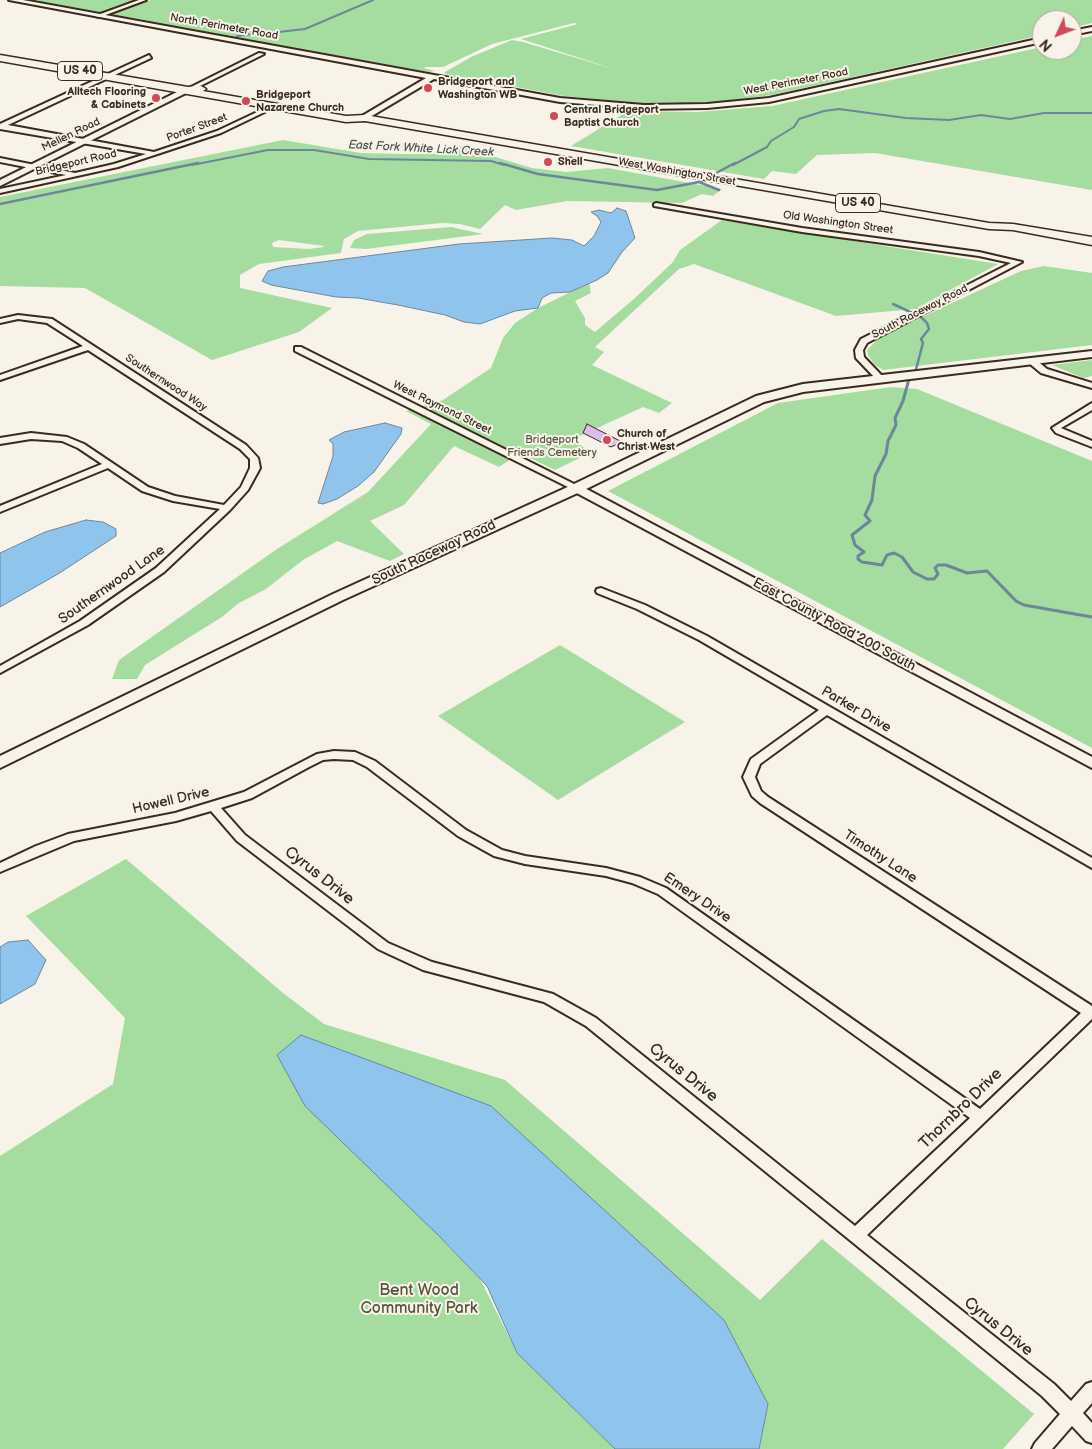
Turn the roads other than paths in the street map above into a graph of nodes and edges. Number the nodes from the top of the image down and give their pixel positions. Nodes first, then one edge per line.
1 (12, 0) edge
2 (144, 0) edge
3 (98, 16) junction
4 (1032, 42) edge
5 (261, 54) dead end
6 (149, 57) dead end
7 (0, 58) edge
8 (110, 76) junction
9 (432, 77) junction
10 (459, 82) junction
11 (188, 90) junction
12 (410, 90) junction
13 (239, 101) junction
14 (272, 106) junction
15 (365, 118) junction
16 (1, 127) edge
17 (84, 141) junction
18 (155, 154) junction
19 (0, 160) edge
20 (33, 166) junction
21 (685, 173) joint
22 (80, 175) junction
23 (0, 183) edge
24 (0, 191) edge
25 (656, 205) dead end
26 (989, 226) junction
27 (1028, 238) junction
28 (1092, 243) edge
29 (1092, 251) edge
30 (1018, 262) joint
31 (0, 321) edge
32 (89, 347) junction
33 (298, 349) dead end
34 (1092, 354) edge
35 (1032, 361) junction
36 (0, 378) edge
37 (880, 378) junction
38 (1092, 386) edge
39 (1092, 406) edge
40 (0, 441) edge
41 (1092, 444) edge
42 (109, 465) junction
43 (248, 484) joint
44 (577, 488) junction
45 (227, 508) junction
46 (0, 509) edge
47 (601, 591) dead end
48 (0, 670) edge
49 (826, 710) junction
50 (345, 755) joint
51 (1092, 762) edge
52 (0, 763) edge
53 (214, 807) junction
54 (1092, 864) edge
55 (0, 868) edge
56 (1091, 1011) edge
57 (979, 1116) junction
58 (856, 1235) junction
59 (1092, 1390) edge
60 (1072, 1414) junction
61 (1092, 1435) edge
62 (1042, 1449) edge

1 - 3 street, North Perimeter Road
2 - 3 street
3 - 9 street, North Perimeter Road
4 - 10 street, West Perimeter Road
5 - 11 street, Mellen Road
6 - 8 street
7 - 8 main road, West Washington Street / US 40
8 - 11 main road, West Washington Street / US 40
8 - 16 street
9 - 10 street, West Perimeter Road
9 - 12 street
10 - 12 street
11 - 13 main road, West Washington Street / US 40
11 - 15 main road, West Washington Street / US 40
11 - 17 street, Mellen Road
12 - 15 street
13 - 14 main road, West Washington Street / US 40
13 - 15 main road
14 - 15 main road, West Washington Street / US 40
14 - 18 street, Porter Street
15 - 21 main road, West Washington Street / US 40
16 - 17 street
17 - 18 street
17 - 20 street, Mellen Road
18 - 22 street, Bridgeport Road
19 - 20 street
20 - 22 street
20 - 23 street, Mellen Road
21 - 26 main road, West Washington Street / US 40
22 - 24 street, Bridgeport Road
25 - 30 street, Old Washington Street
26 - 27 main road, West Washington Street / US 40
26 - 28 main road, West Washington Street / US 40
27 - 28 main road
27 - 29 main road, West Washington Street / US 40
30 - 37 street, South Raceway Road
31 - 32 street, Southernwood Way
32 - 36 street
32 - 43 street, Southernwood Way
33 - 44 street, West Raymond Street
34 - 35 main road, South Raceway Road
35 - 37 main road, South Raceway Road
35 - 38 street
37 - 44 main road, South Raceway Road
39 - 41 street
40 - 42 street
42 - 45 street
42 - 46 street
43 - 45 street, Southernwood Lane
44 - 51 street, East County Road 200 South
44 - 52 main road, South Raceway Road
45 - 48 street, Southernwood Lane
47 - 49 street, Parker Drive
49 - 54 street, Parker Drive
49 - 56 street, Timothy Lane
50 - 53 street, Howell Drive
50 - 57 street, Emery Drive
53 - 55 street, Howell Drive
53 - 58 street, Cyrus Drive
56 - 57 street, Thornbro Drive
57 - 58 street, Thornbro Drive
58 - 60 street, Cyrus Drive
59 - 60 street
60 - 61 street, Cyrus Drive
60 - 62 street

